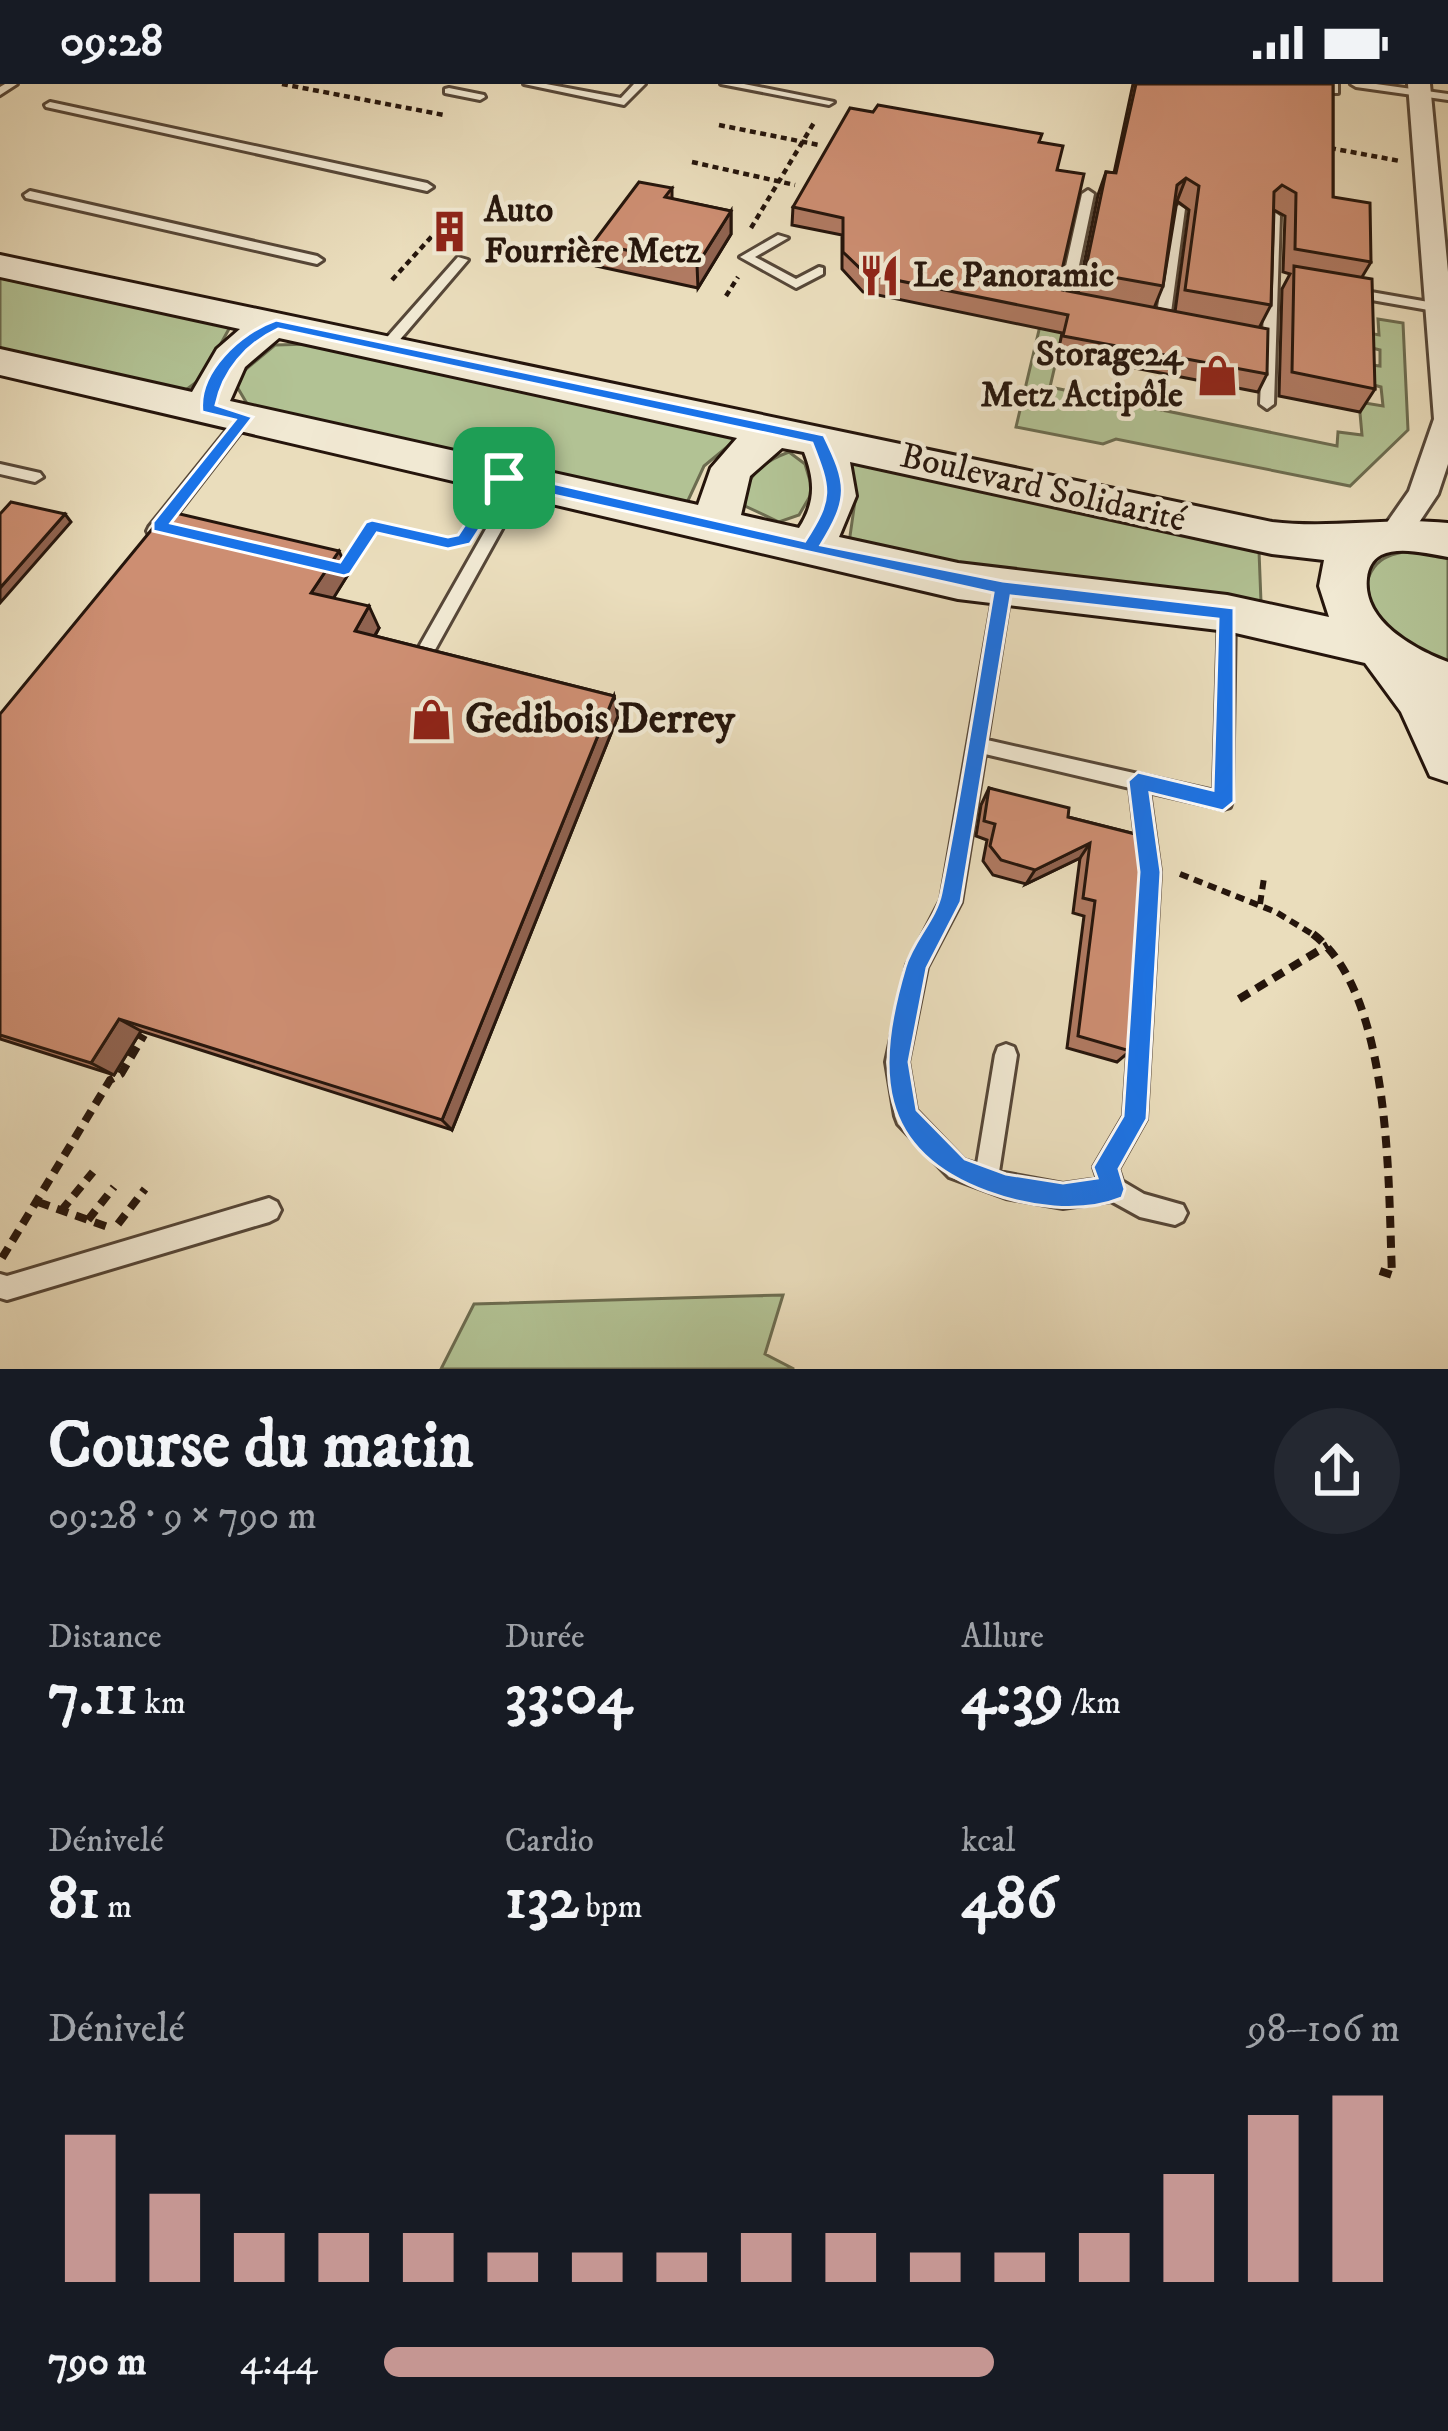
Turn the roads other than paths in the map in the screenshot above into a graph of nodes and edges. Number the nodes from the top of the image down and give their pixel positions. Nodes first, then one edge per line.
1 (12, 84) edge
2 (529, 84) edge
3 (640, 84) edge
4 (726, 84) edge
5 (1356, 84) edge
6 (1419, 90) edge
7 (449, 91) dead end
8 (0, 92) edge
9 (480, 97) dead end
10 (1448, 97) edge
11 (829, 102) dead end
12 (50, 105) dead end
13 (427, 187) dead end
14 (1088, 194) edge
15 (30, 195) dead end
16 (1179, 209) edge
17 (1274, 216) edge
18 (782, 238) dead end
19 (317, 260) dead end
20 (462, 260) dead end
21 (0, 266) edge
22 (819, 272) dead end
23 (1272, 279) junction
24 (1293, 282) edge
25 (1335, 290) edge
26 (1442, 297) edge
27 (1084, 305) edge
28 (1143, 316) edge
29 (1163, 320) junction
30 (276, 324) junction
31 (1184, 324) edge
32 (1248, 336) edge
33 (1270, 340) junction
34 (386, 347) junction
35 (0, 362) edge
36 (1267, 404) dead end
37 (227, 413) junction
38 (1448, 419) edge
39 (799, 435) junction
40 (0, 469) edge
41 (35, 477) dead end
42 (520, 482) junction
43 (719, 527) junction
44 (1389, 536) junction
45 (1448, 540) edge
46 (145, 544) edge
47 (809, 549) junction
48 (1003, 588) junction
49 (1227, 613) junction
50 (425, 652) edge
51 (1383, 652) junction
52 (1448, 683) edge
53 (977, 745) junction
54 (1448, 760) edge
55 (1138, 781) junction
56 (1006, 1055) dead end
57 (986, 1179) junction
58 (1113, 1189) junction
59 (269, 1210) dead end
60 (1175, 1214) dead end
61 (0, 1286) edge

1 - 8 lane
2 - 3 lane
4 - 11 lane
5 - 6 lane
6 - 10 lane
6 - 26 street
7 - 9 lane
12 - 13 lane
14 - 27 lane
15 - 19 lane
16 - 29 lane
17 - 23 lane
18 - 22 lane
20 - 34 lane
21 - 30 main road, Boulevard Solidarité
23 - 24 lane
23 - 33 lane
25 - 26 lane
26 - 38 street
28 - 29 lane
29 - 31 lane
30 - 34 main road, Boulevard Solidarité
30 - 37 main road
32 - 33 lane
33 - 36 lane
34 - 39 main road, Boulevard Solidarité
35 - 37 main road
37 - 42 main road
37 - 46 lane
38 - 44 street
39 - 43 main road
39 - 44 main road, Boulevard Solidarité
39 - 47 main road
40 - 41 lane
42 - 43 main road
42 - 50 lane
43 - 47 main road
44 - 45 main road, Boulevard Solidarité
44 - 51 main road
47 - 48 main road
48 - 49 main road
48 - 53 lane
49 - 51 main road
49 - 55 lane
51 - 52 main road
51 - 54 main road
53 - 55 lane
53 - 57 lane
55 - 58 lane
56 - 57 lane
57 - 58 lane
58 - 60 lane
59 - 61 lane

